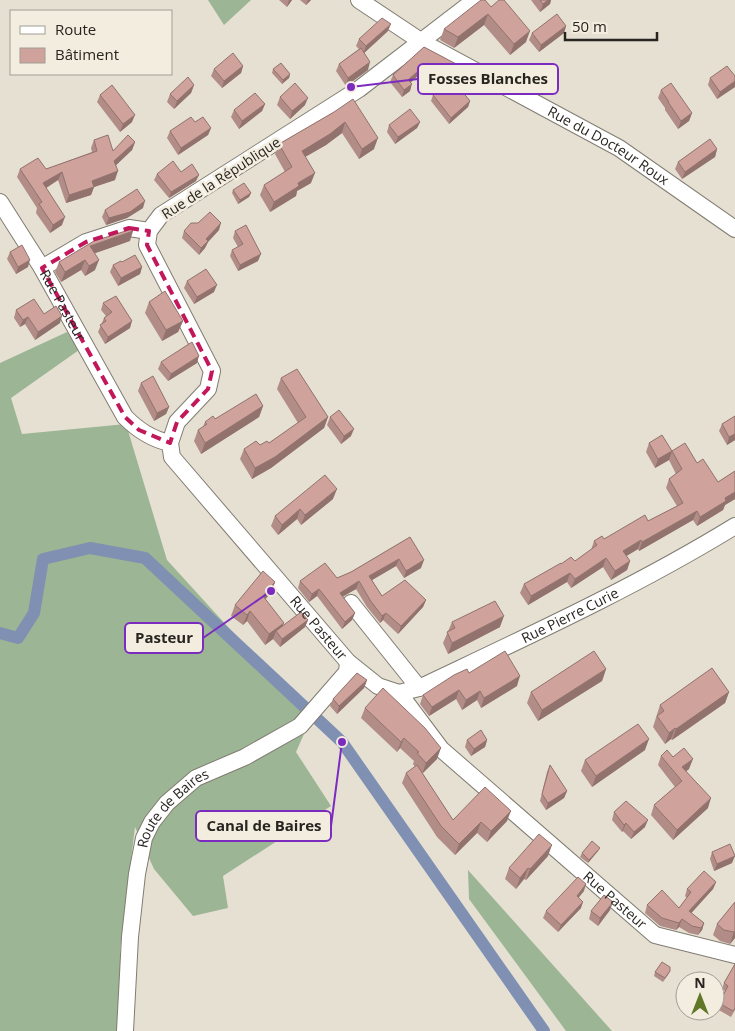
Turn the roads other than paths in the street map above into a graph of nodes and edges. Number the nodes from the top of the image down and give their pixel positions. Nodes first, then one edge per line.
1 (359, 0) edge
2 (475, 0) edge
3 (422, 42) junction
4 (0, 202) edge
5 (735, 229) edge
6 (149, 231) junction
7 (42, 268) junction
8 (170, 443) junction
9 (735, 526) edge
10 (351, 603) dead end
11 (348, 662) junction
12 (419, 688) junction
13 (399, 694) junction
14 (735, 955) edge
15 (125, 1031) edge

1 - 3 street, Rue du Docteur Roux
2 - 3 street, Rue de la République
3 - 5 street, Rue du Docteur Roux
3 - 6 street, Rue de la République
4 - 7 street, Rue Pasteur
6 - 7 street
6 - 8 street, Rue de la République
7 - 8 street, Rue Pasteur
8 - 11 street, Rue Pasteur
9 - 12 street, Rue Pierre Curie
10 - 12 street
11 - 13 street, Rue Pasteur
11 - 15 street, Route de Baires
12 - 13 street, Rue Pierre Curie
13 - 14 street, Rue Pasteur

